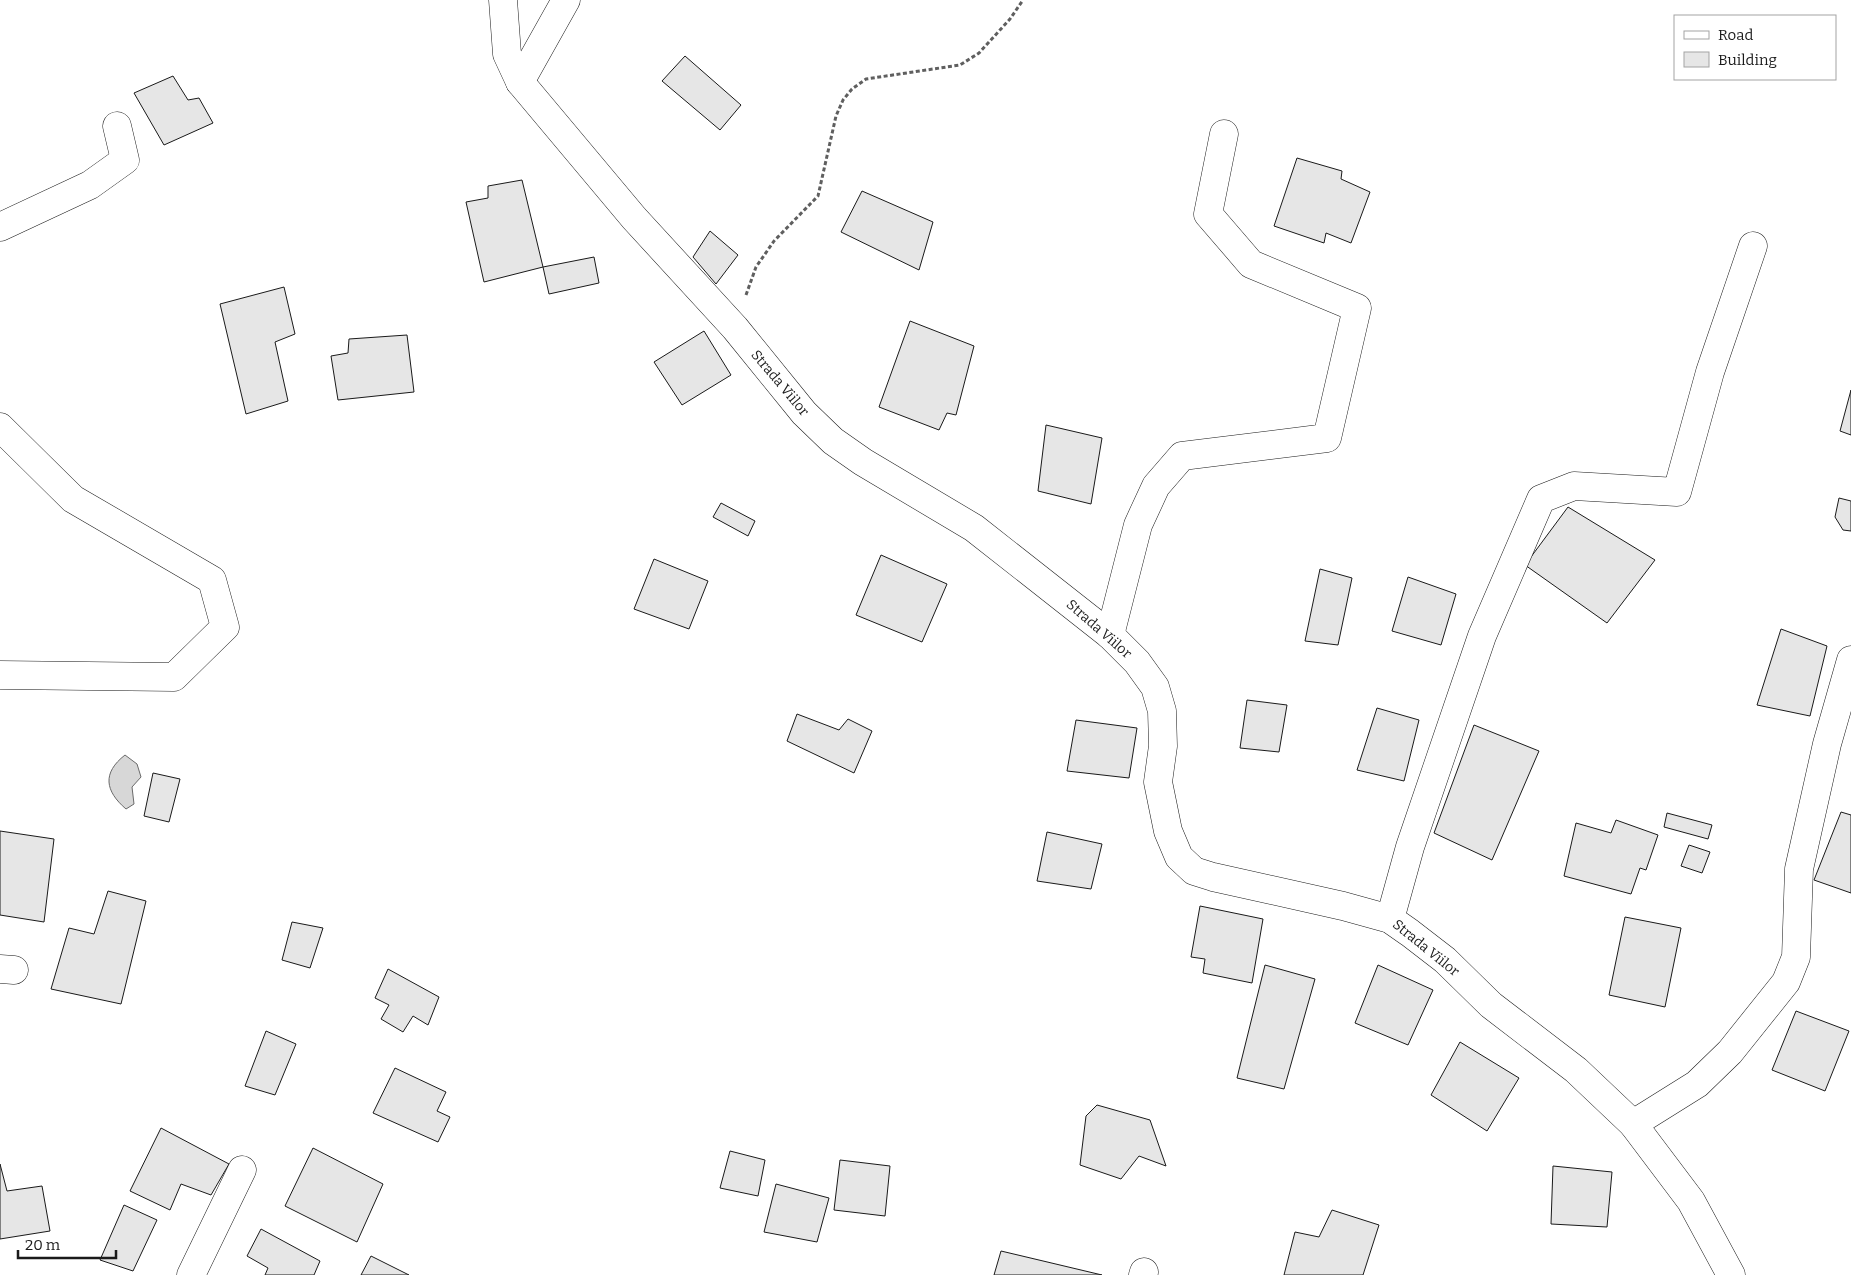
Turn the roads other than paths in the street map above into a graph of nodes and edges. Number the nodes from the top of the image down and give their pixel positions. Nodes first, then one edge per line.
1 (503, 0) edge
2 (566, 0) edge
3 (520, 82) junction
4 (116, 126) dead end
5 (1224, 134) dead end
6 (0, 227) edge
7 (1753, 246) dead end
8 (0, 427) edge
9 (1110, 635) junction
10 (1851, 660) edge
11 (0, 675) edge
12 (1390, 919) junction
13 (1633, 1124) junction
14 (242, 1170) dead end
15 (192, 1275) edge
16 (1731, 1275) edge

1 - 3 street, Strada Viilor
2 - 3 street
3 - 9 street, Strada Viilor
4 - 6 street
5 - 9 street
7 - 12 street
8 - 11 street
9 - 12 street, Strada Viilor
10 - 13 street
12 - 13 street, Strada Viilor
13 - 16 street, Strada Viilor
14 - 15 street

